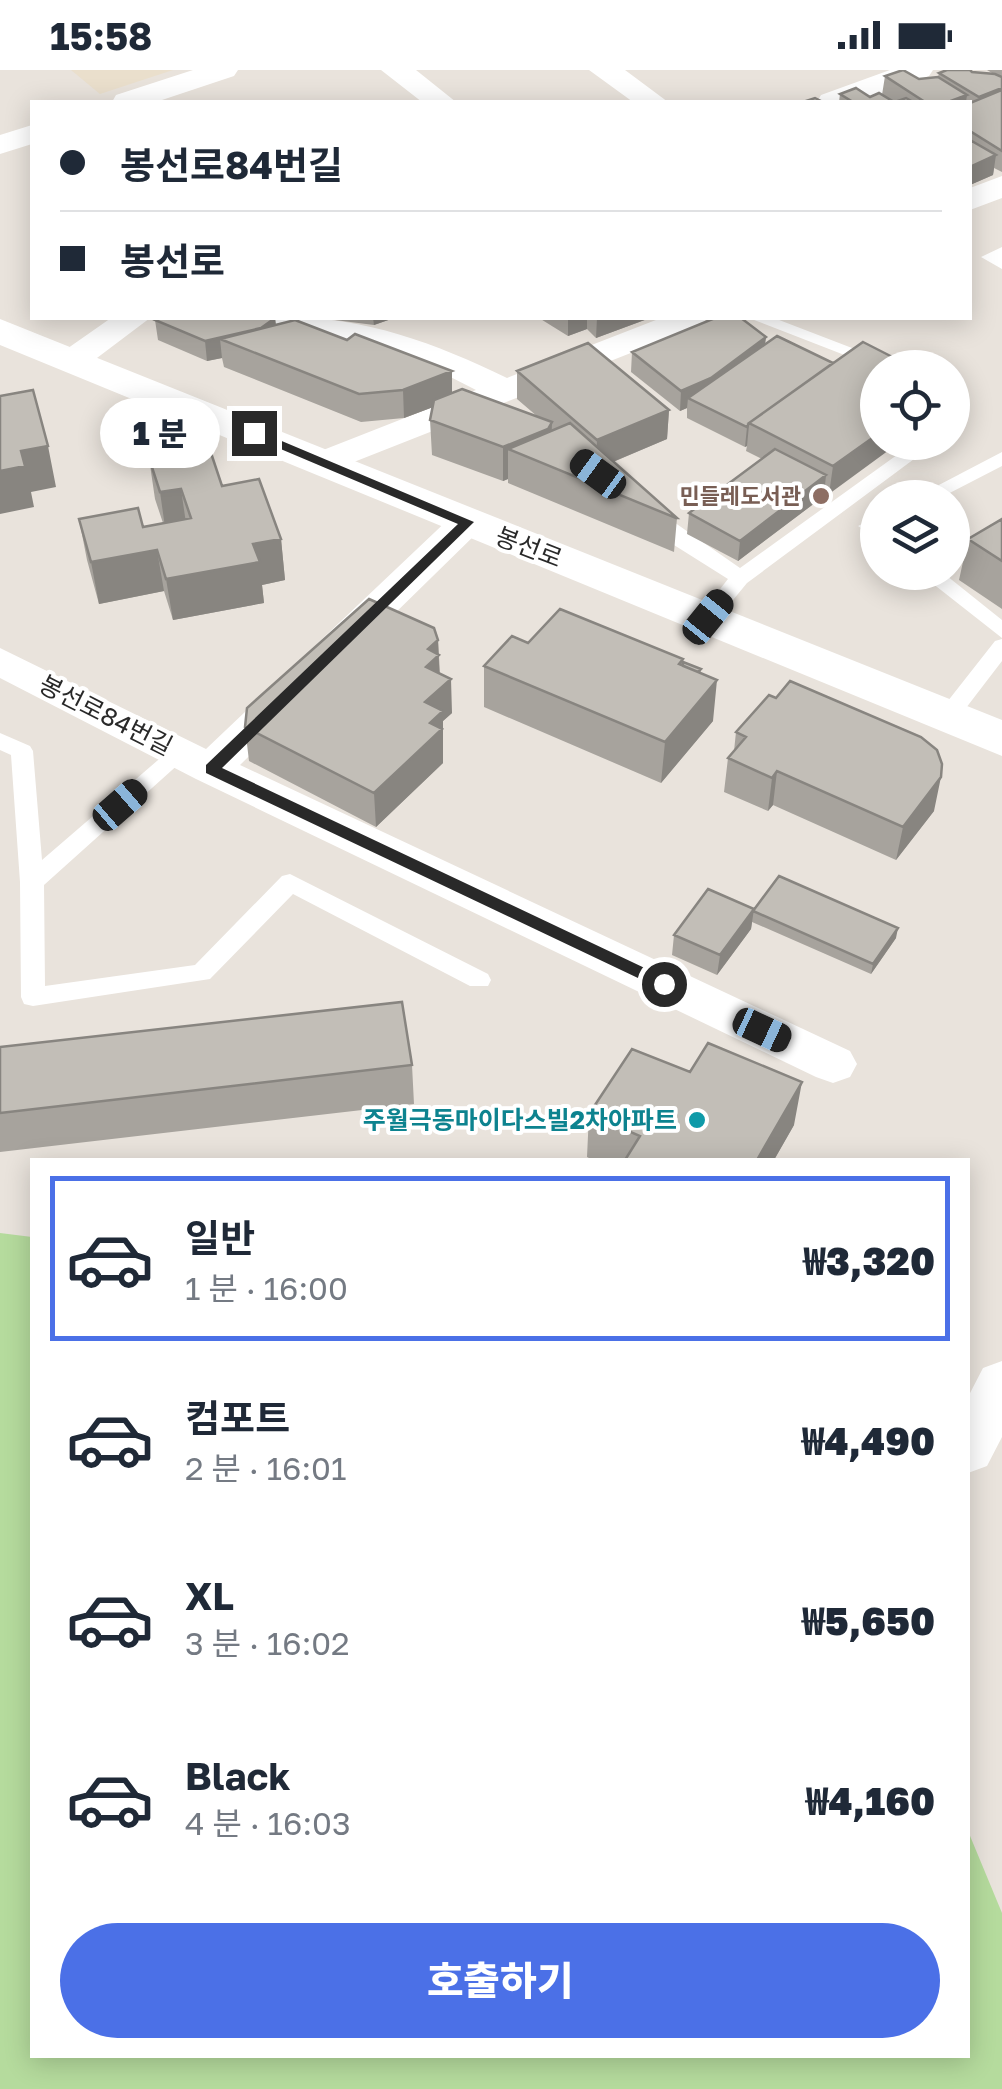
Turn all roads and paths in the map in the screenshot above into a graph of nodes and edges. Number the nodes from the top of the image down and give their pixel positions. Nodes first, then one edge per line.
1 (223, 70) edge
2 (396, 70) edge
3 (604, 70) edge
4 (915, 71) edge
5 (132, 100) edge
6 (438, 100) edge
7 (649, 100) edge
8 (837, 100) edge
9 (30, 135) edge
10 (0, 145) edge
11 (1002, 186) edge
12 (972, 199) edge
13 (1002, 252) edge
14 (1002, 264) edge
15 (129, 320) edge
16 (290, 320) edge
17 (686, 320) edge
18 (763, 320) edge
19 (0, 331) edge
20 (860, 355) edge
21 (73, 360) junction
22 (499, 403) junction
23 (1002, 458) edge
24 (903, 460) edge
25 (326, 462) junction
26 (959, 480) edge
27 (636, 503) edge
28 (467, 522) junction
29 (740, 578) junction
30 (951, 590) edge
31 (708, 617) junction
32 (1002, 630) edge
33 (1002, 646) edge
34 (0, 661) edge
35 (948, 716) junction
36 (1002, 739) edge
37 (0, 740) edge
38 (196, 761) junction
39 (32, 882) junction
40 (479, 980) dead end
41 (832, 1064) dead end
42 (1002, 1384) edge
43 (970, 1446) edge

1 - 5 street
2 - 6 street
3 - 7 street
4 - 8 street
9 - 10 street
11 - 12 street
13 - 14 lane
15 - 21 street
16 - 22 street
17 - 22 street
18 - 20 lane
19 - 21 main road, 봉선로
21 - 25 main road, 봉선로
22 - 25 street
23 - 26 lane
24 - 29 lane
25 - 28 main road, 봉선로
27 - 29 lane
28 - 31 main road, 봉선로
28 - 38 street
29 - 31 lane
30 - 32 lane
31 - 35 main road, 봉선로
33 - 35 lane
34 - 38 street, 봉선로84번길
35 - 36 main road, 봉선로
37 - 39 lane
38 - 39 lane
38 - 41 street, 봉선로84번길
39 - 40 lane
42 - 43 street

